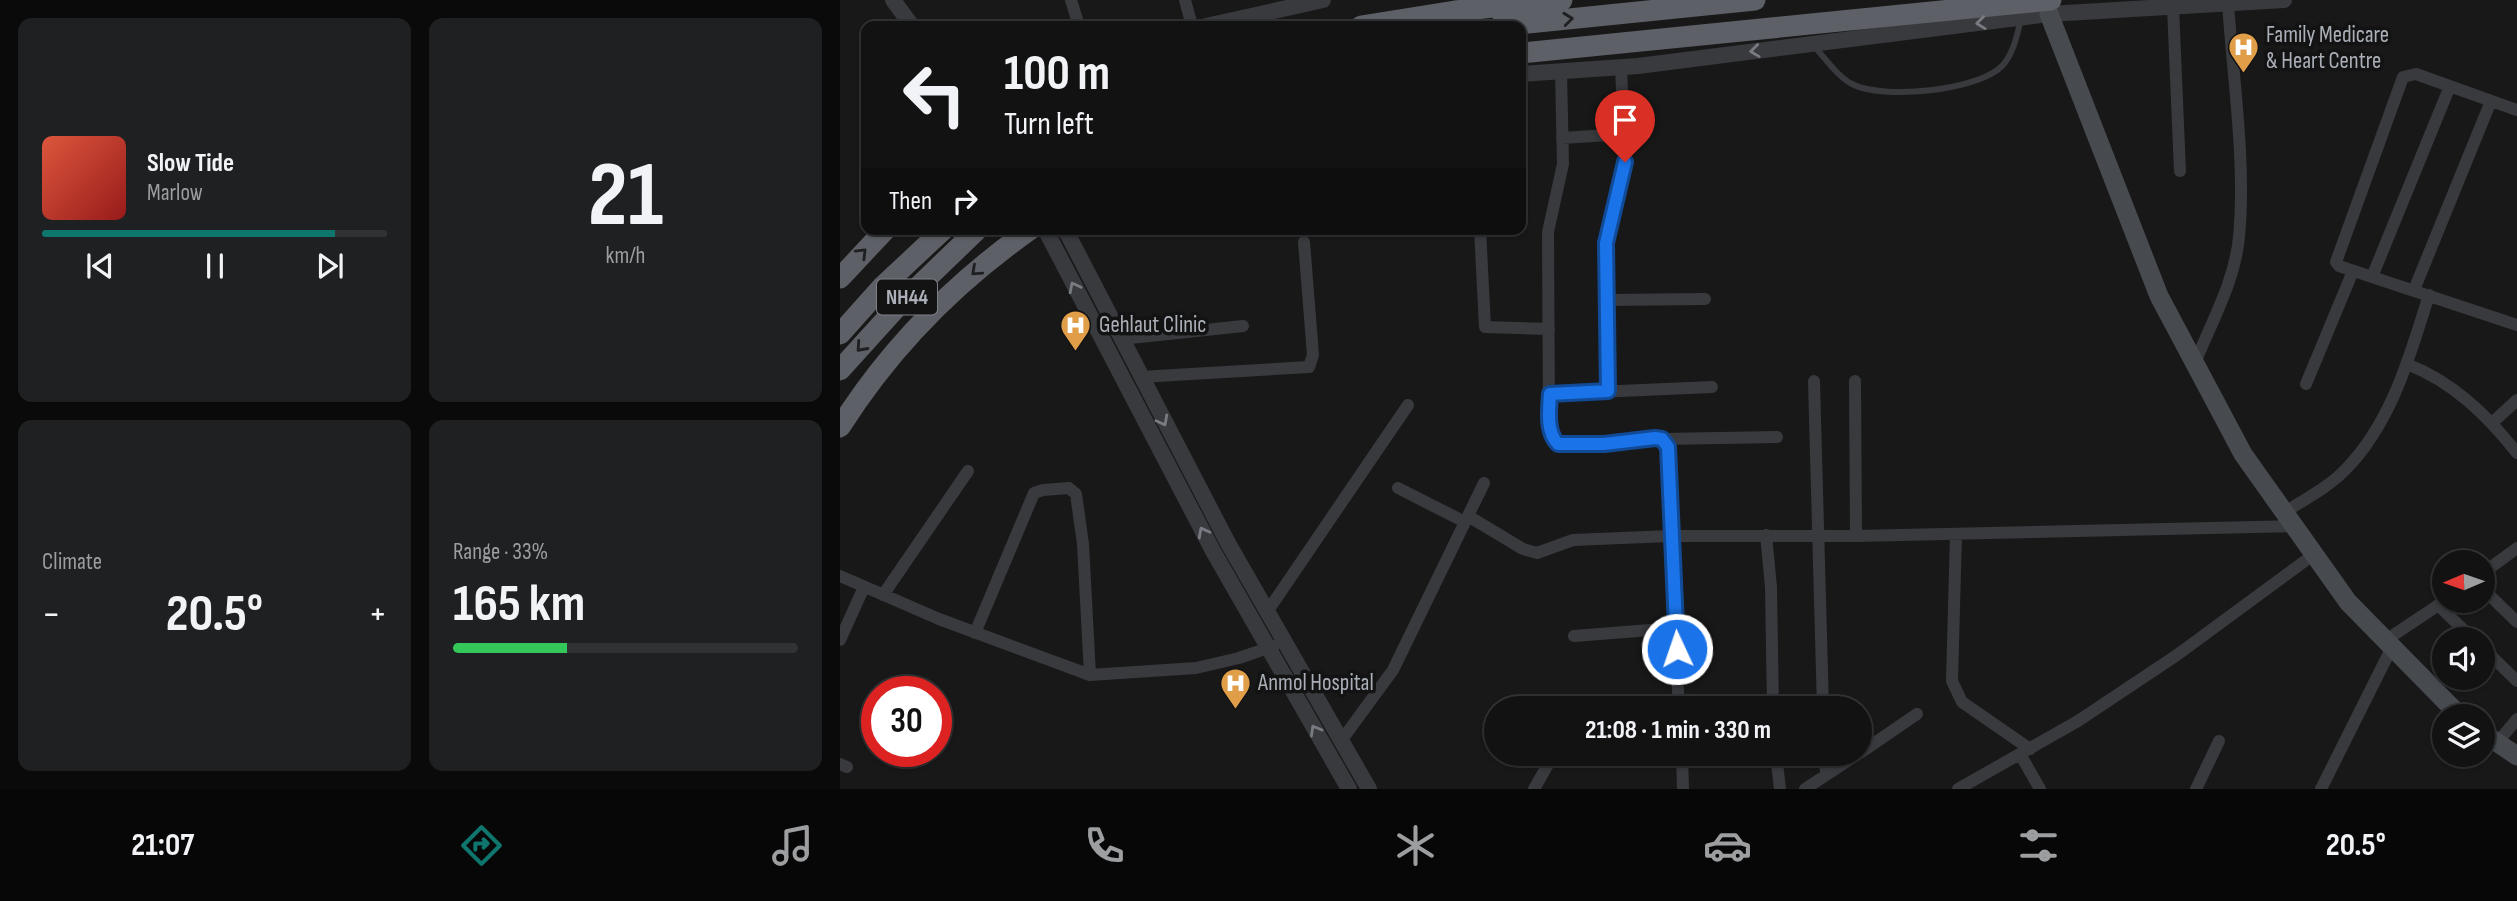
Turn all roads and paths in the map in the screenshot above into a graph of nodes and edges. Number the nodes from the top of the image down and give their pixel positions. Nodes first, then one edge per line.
1 (893, 0) edge
2 (1070, 0) edge
3 (1185, 0) edge
4 (1323, 0) edge
5 (1562, 0) edge
6 (1755, 0) edge
7 (1957, 0) edge
8 (2284, 0) edge
9 (2228, 3) junction
10 (2047, 4) edge
11 (2173, 7) junction
12 (2021, 18) junction
13 (908, 21) edge
14 (1077, 21) edge
15 (1191, 21) edge
16 (1228, 21) edge
17 (1392, 21) edge
18 (1526, 23) edge
19 (1526, 43) edge
20 (1811, 44) junction
21 (1526, 53) edge
22 (1621, 67) junction
23 (1561, 71) junction
24 (1526, 74) edge
25 (2450, 86) junction
26 (2491, 101) junction
27 (2517, 110) edge
28 (1624, 134) junction
29 (1562, 138) junction
30 (2180, 171) dead end
31 (880, 235) edge
32 (938, 235) edge
33 (972, 235) edge
34 (1023, 235) edge
35 (1048, 235) edge
36 (1068, 235) edge
37 (1480, 235) edge
38 (1304, 242) dead end
39 (2353, 271) junction
40 (2372, 277) junction
41 (840, 278) edge
42 (2414, 290) junction
43 (2429, 295) junction
44 (1705, 299) dead end
45 (1607, 300) junction
46 (2517, 325) edge
47 (1243, 326) dead end
48 (1549, 328) junction
49 (840, 334) edge
50 (1121, 339) junction
51 (2195, 363) junction
52 (2407, 364) junction
53 (840, 370) edge
54 (1140, 377) junction
55 (1814, 381) dead end
56 (1855, 382) dead end
57 (2306, 384) dead end
58 (1712, 387) dead end
59 (1608, 391) junction
60 (1550, 394) junction
61 (2517, 400) edge
62 (1408, 405) dead end
63 (2493, 422) junction
64 (840, 427) edge
65 (1777, 437) dead end
66 (1662, 439) junction
67 (2517, 453) edge
68 (968, 471) dead end
69 (1484, 483) dead end
70 (1398, 488) dead end
71 (1467, 519) junction
72 (2290, 519) junction
73 (1956, 534) junction
74 (1766, 535) junction
75 (1816, 535) junction
76 (1670, 536) junction
77 (1856, 536) junction
78 (2517, 548) edge
79 (2313, 555) junction
80 (2496, 563) edge
81 (840, 576) edge
82 (864, 587) junction
83 (883, 595) junction
84 (2496, 602) edge
85 (2432, 611) edge
86 (1267, 612) junction
87 (2451, 613) edge
88 (2517, 622) edge
89 (2463, 627) edge
90 (1676, 628) junction
91 (975, 633) junction
92 (1574, 636) dead end
93 (840, 640) edge
94 (1284, 641) junction
95 (2389, 643) junction
96 (1269, 649) junction
97 (2495, 660) edge
98 (1090, 675) junction
99 (2517, 681) edge
100 (1679, 696) edge
101 (1773, 696) edge
102 (1822, 696) edge
103 (2448, 704) edge
104 (1917, 714) dead end
105 (2517, 719) edge
106 (2495, 734) edge
107 (1341, 741) junction
108 (2219, 741) dead end
109 (2495, 741) edge
110 (1872, 744) edge
111 (2025, 751) junction
112 (2517, 756) edge
113 (1547, 766) edge
114 (1682, 766) edge
115 (1777, 766) edge
116 (1826, 766) edge
117 (1840, 766) edge
118 (1826, 775) junction
119 (2326, 787) edge
120 (1349, 789) edge
121 (1369, 789) edge
122 (1534, 789) edge
123 (1683, 789) edge
124 (1780, 789) edge
125 (1805, 789) edge
126 (1958, 789) edge
127 (2040, 789) edge
128 (2196, 789) edge

1 - 13 street
2 - 14 street
3 - 15 street
4 - 16 street
5 - 17 highway
18 -> 6 highway
7 - 19 highway
8 - 9 street
9 - 11 street
9 - 51 street
10 - 11 street
10 - 12 street
10 - 21 highway
10 - 51 main road
11 - 30 street
12 -> 20 street
12 - 20 lane
20 -> 22 street
22 - 23 street
22 - 28 street
23 - 24 street
23 - 29 street
25 - 26 street
25 - 39 street
25 - 40 street
26 - 27 street
26 - 42 street
28 - 29 street
28 - 45 street
29 - 48 street
41 -> 31 highway
32 - 49 highway, NH44
33 -> 53 highway, NH44
34 -> 64 highway
96 -> 35 street
36 - 50 street
37 - 48 street
38 - 54 street
39 - 40 street
39 - 57 street
40 - 42 street
42 - 43 street
43 - 46 street
43 - 52 street
44 - 45 street
45 - 59 street
47 - 50 street
48 - 60 street
50 - 54 street
51 - 72 main road
52 - 63 street
52 - 72 street
54 -> 86 street
55 - 75 street
56 - 77 street
58 - 59 street
59 - 60 street
60 - 66 street
61 - 63 street
62 - 86 street
63 - 67 street
65 - 66 street
66 - 76 street
68 - 83 street
69 - 71 street
70 - 71 street
71 - 76 street
71 - 107 street
72 - 73 street
72 - 79 main road
73 - 77 street
73 - 111 street
74 - 75 street
74 - 76 street
74 - 101 street
75 - 77 street
75 - 102 street
76 - 90 street
78 - 80 street
79 - 95 main road
79 - 111 street
81 - 82 street
82 - 83 street
82 - 93 street
83 - 91 street
84 - 88 street
85 - 95 street
86 - 94 street
87 - 89 street
90 - 92 street
90 - 100 street
91 - 98 street
91 - 98 street
94 - 96 street
94 - 107 street
95 - 103 main road
95 - 119 street
96 - 98 street
120 -> 96 street
97 - 99 street
104 - 110 street
105 - 106 street
107 - 121 street
108 - 128 street
109 - 112 main road
111 - 126 street
111 - 127 street
113 - 122 street
114 - 123 street
115 - 124 street
116 - 118 street
117 - 118 street
118 - 125 street

